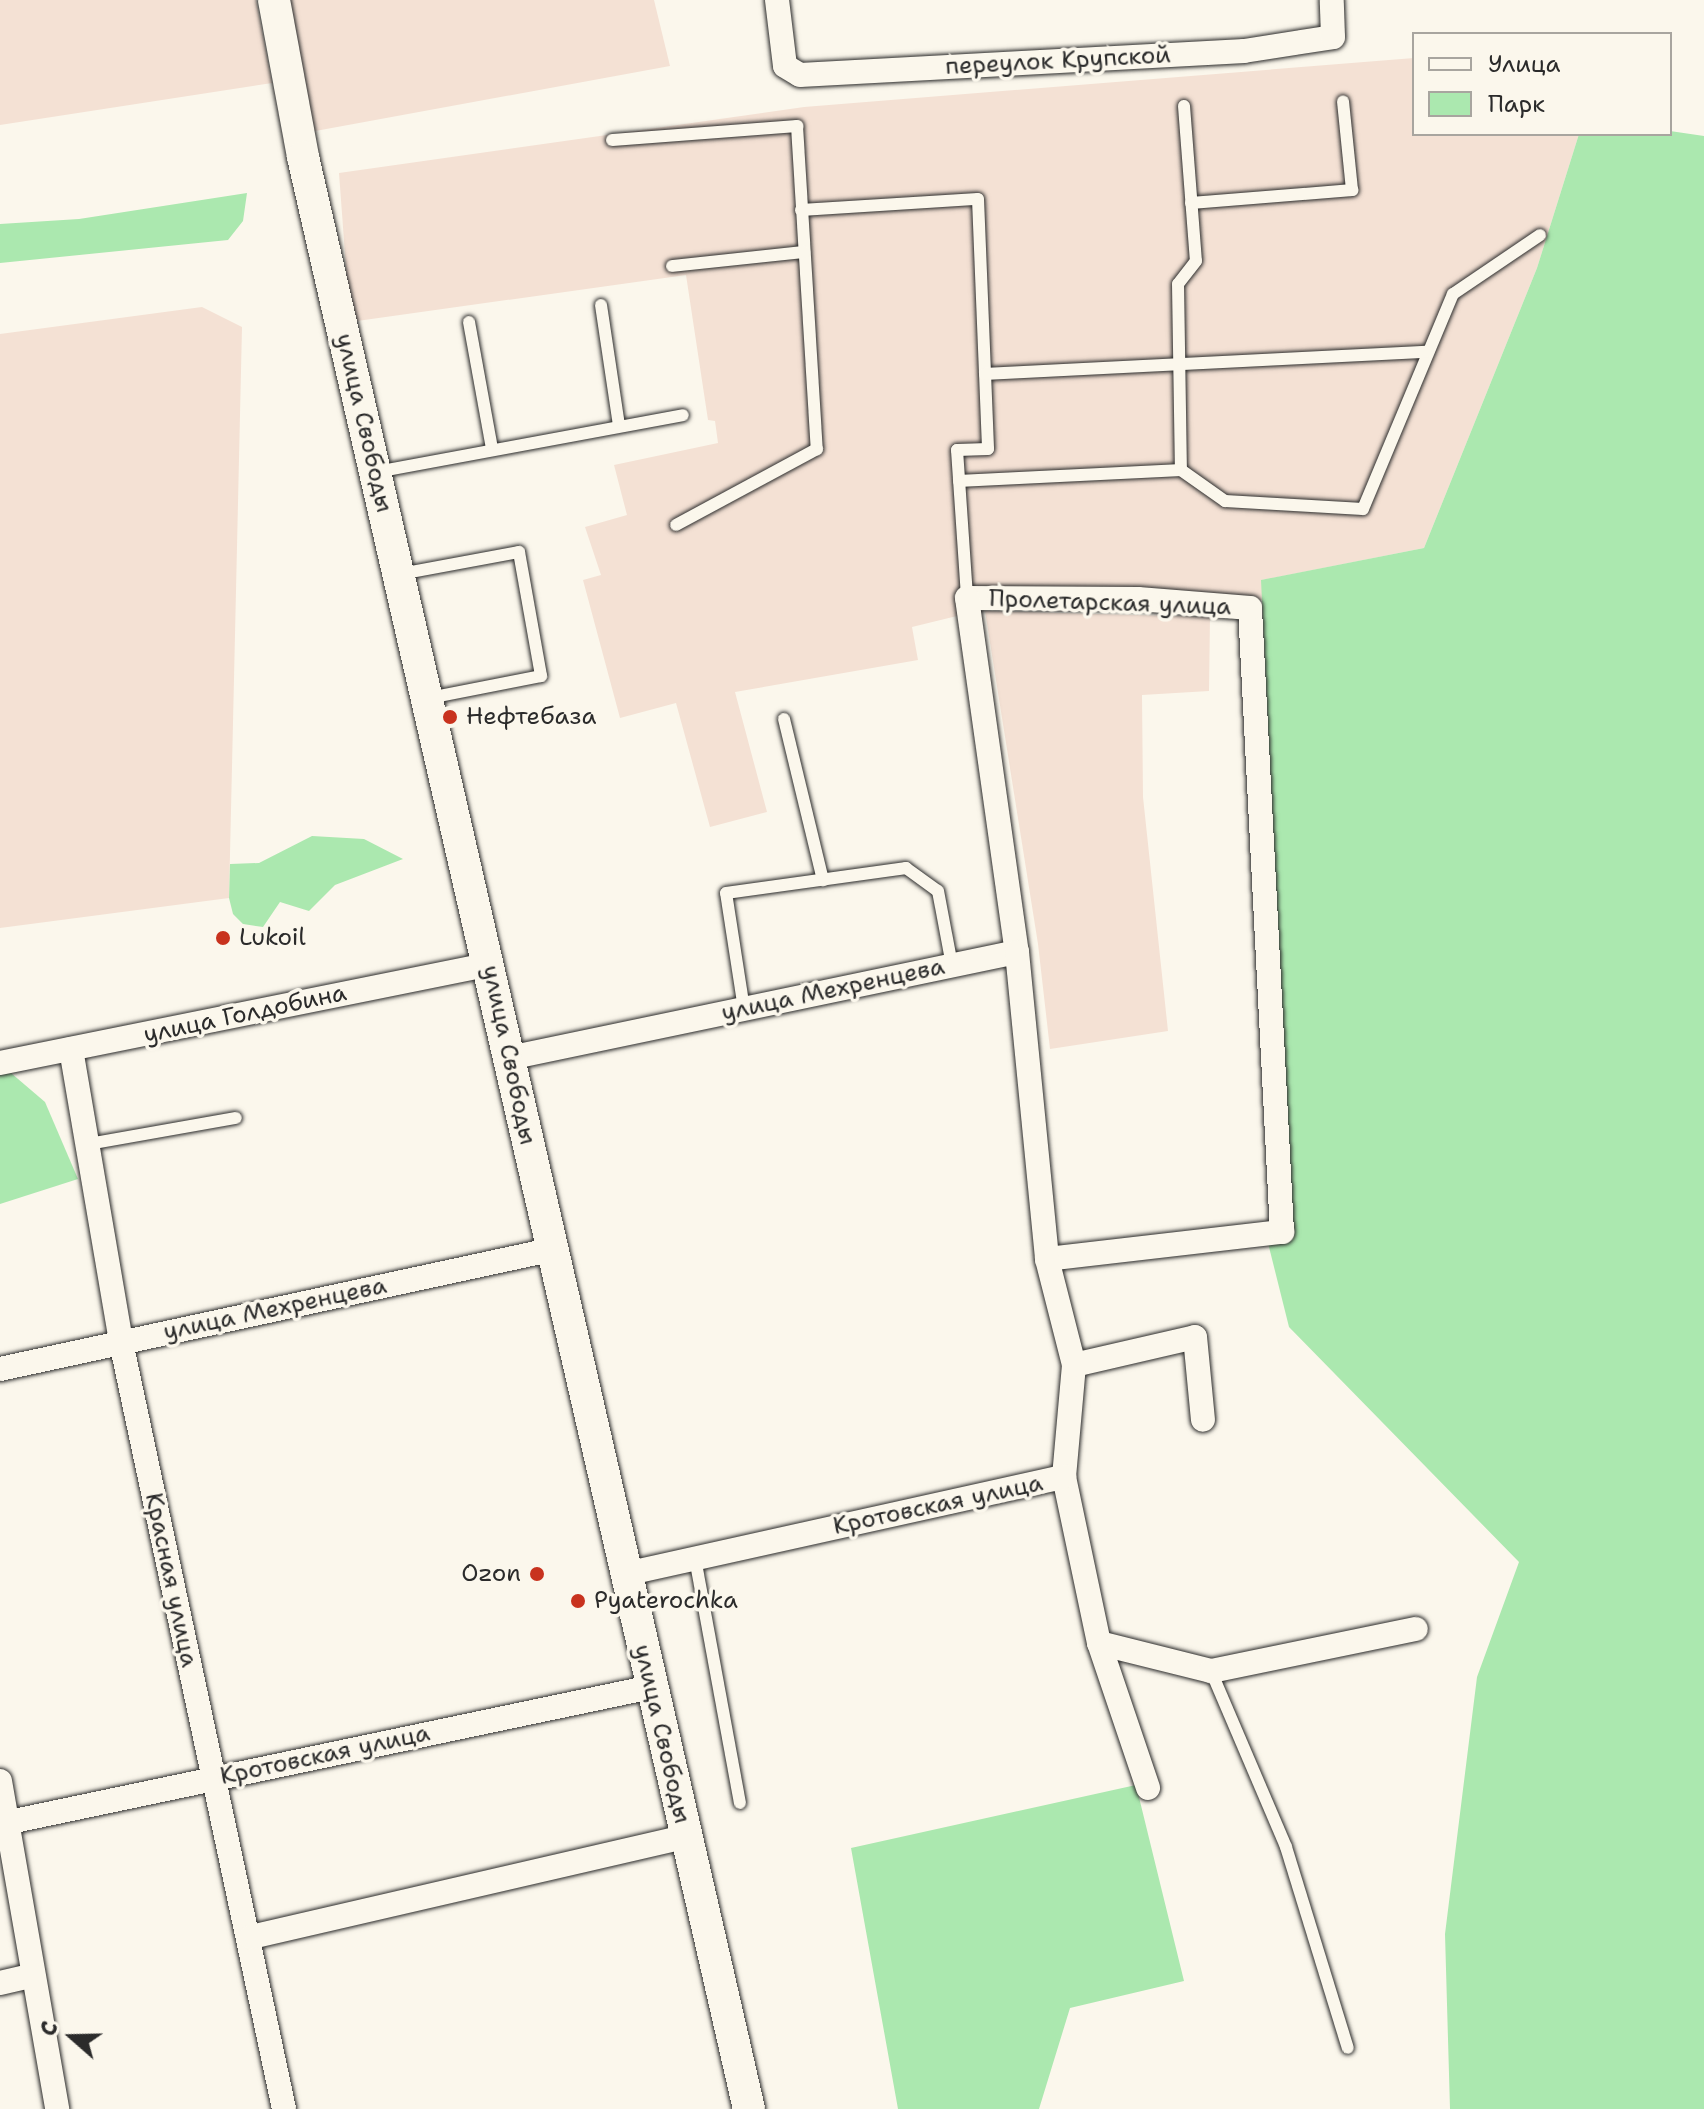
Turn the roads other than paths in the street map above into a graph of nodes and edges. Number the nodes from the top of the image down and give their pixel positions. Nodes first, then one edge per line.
1 (274, 0) edge
2 (777, 0) edge
3 (1332, 0) edge
4 (1343, 101) dead end
5 (1184, 106) dead end
6 (612, 140) dead end
7 (1191, 203) junction
8 (801, 210) junction
9 (1540, 235) dead end
10 (804, 252) junction
11 (672, 266) dead end
12 (601, 305) dead end
13 (469, 322) dead end
14 (1425, 352) junction
15 (1183, 364) junction
16 (985, 374) junction
17 (683, 415) dead end
18 (619, 426) junction
19 (492, 449) junction
20 (1181, 470) junction
21 (376, 472) junction
22 (959, 481) junction
23 (676, 525) dead end
24 (400, 574) junction
25 (967, 598) junction
26 (429, 698) junction
27 (784, 719) dead end
28 (823, 880) junction
29 (1017, 952) junction
30 (491, 964) junction
31 (952, 965) junction
32 (744, 1009) junction
33 (71, 1049) junction
34 (509, 1058) junction
35 (0, 1063) edge
36 (236, 1118) dead end
37 (88, 1144) junction
38 (550, 1250) junction
39 (1047, 1259) junction
40 (121, 1342) junction
41 (1074, 1365) junction
42 (0, 1369) edge
43 (1203, 1420) dead end
44 (1064, 1477) junction
45 (695, 1558) junction
46 (625, 1574) junction
47 (1416, 1629) dead end
48 (1099, 1643) junction
49 (1211, 1671) junction
50 (651, 1687) junction
51 (213, 1778) junction
52 (0, 1781) edge
53 (1148, 1788) dead end
54 (740, 1803) dead end
55 (2, 1823) edge
56 (687, 1836) junction
57 (251, 1937) junction
58 (31, 1976) junction
59 (0, 1983) edge
60 (1348, 2048) dead end
61 (57, 2109) edge
62 (284, 2109) edge
63 (749, 2109) edge

1 - 21 main road, улица Свободы
2 - 3 street, переулок Крупской
4 - 7 lane
5 - 7 lane
6 - 8 lane
7 - 15 lane
8 - 10 lane
8 - 16 lane
9 - 14 lane
10 - 11 lane
10 - 23 lane
12 - 18 lane
13 - 19 lane
14 - 15 lane
14 - 20 lane
15 - 16 lane
15 - 20 lane
16 - 22 lane
17 - 18 lane
18 - 19 lane
19 - 21 lane
20 - 22 lane
21 - 24 main road, улица Свободы
22 - 25 lane
24 - 26 main road, улица Свободы
24 - 26 lane
25 - 29 street, Пролетарская улица
25 - 39 street, Пролетарская улица
26 - 30 main road, улица Свободы
27 - 28 lane
28 - 31 lane
28 - 32 lane
29 - 31 street, улица Мехренцева
29 - 39 street, Пролетарская улица
30 - 33 street, улица Голдобина
30 - 34 main road, улица Свободы
31 - 32 street, улица Мехренцева
32 - 34 street, улица Мехренцева
33 - 35 street, улица Голдобина
33 - 37 street, Красная улица
34 - 38 main road, улица Свободы
36 - 37 lane
37 - 40 street, Красная улица
38 - 40 street, улица Мехренцева
38 - 46 main road, улица Свободы
39 - 41 street, Пролетарская улица
40 - 42 street, улица Мехренцева
40 - 51 street, Красная улица
41 - 43 street
41 - 44 street, Пролетарская улица
44 - 45 street, Кротовская улица
44 - 48 street, Пролетарская улица
45 - 46 street, Кротовская улица
45 - 54 lane
46 - 50 main road, улица Свободы
47 - 49 street
48 - 49 street
48 - 53 street, Пролетарская улица
49 - 60 lane
50 - 51 street, Кротовская улица
50 - 56 main road, улица Свободы
51 - 55 street, Кротовская улица
51 - 57 street, Красная улица
52 - 55 street
55 - 58 street
56 - 57 street
56 - 63 main road, улица Свободы
57 - 62 street, Красная улица
58 - 59 street
58 - 61 street

